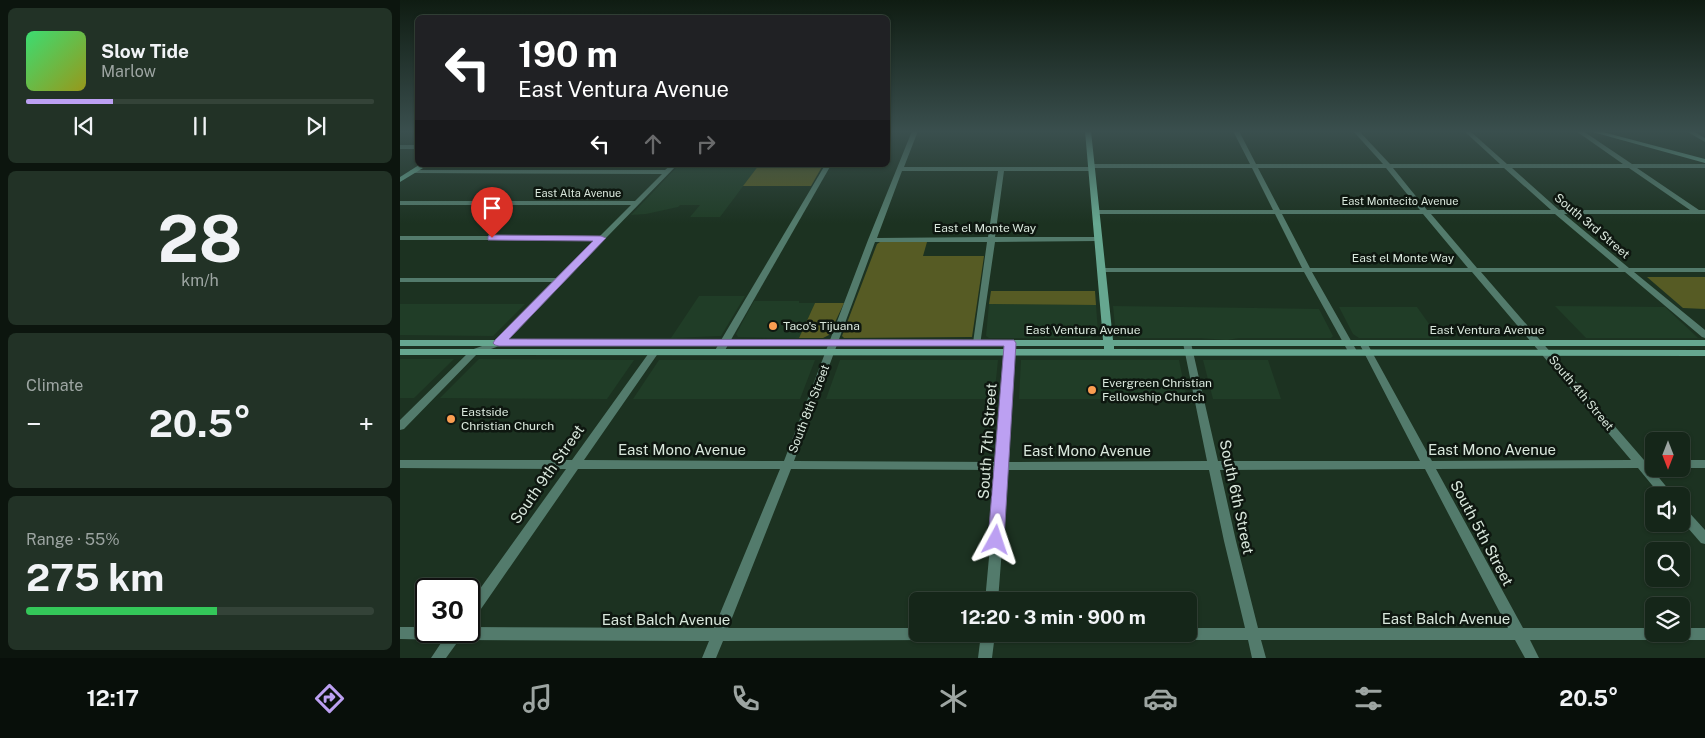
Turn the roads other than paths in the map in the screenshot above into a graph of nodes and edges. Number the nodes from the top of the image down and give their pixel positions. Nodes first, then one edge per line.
1 (904, 162) edge
2 (1090, 162) edge
3 (1253, 162) edge
4 (1384, 162) edge
5 (1501, 162) edge
6 (1623, 162) edge
7 (1255, 166) junction
8 (1388, 166) junction
9 (1506, 166) junction
10 (1629, 166) junction
11 (1705, 166) edge
12 (420, 167) edge
13 (672, 167) edge
14 (827, 167) edge
15 (1091, 168) junction
16 (901, 169) junction
17 (1001, 169) junction
18 (413, 171) junction
19 (666, 172) junction
20 (400, 180) edge
21 (400, 202) edge
22 (636, 203) junction
23 (1096, 212) junction
24 (1278, 212) junction
25 (1425, 212) junction
26 (1557, 212) junction
27 (1703, 214) edge
28 (400, 238) edge
29 (601, 238) junction
30 (991, 239) junction
31 (1098, 239) junction
32 (872, 240) junction
33 (1102, 270) junction
34 (1307, 270) junction
35 (1474, 270) junction
36 (1627, 270) junction
37 (1705, 270) edge
38 (400, 280) edge
39 (560, 280) junction
40 (1705, 335) edge
41 (400, 342) edge
42 (499, 343) junction
43 (977, 343) junction
44 (1539, 343) junction
45 (1705, 343) edge
46 (722, 347) junction
47 (832, 347) junction
48 (1010, 347) junction
49 (1109, 348) junction
50 (1188, 348) junction
51 (1350, 348) junction
52 (1366, 348) junction
53 (400, 352) edge
54 (474, 352) junction
55 (654, 352) junction
56 (1547, 352) junction
57 (1705, 353) edge
58 (400, 426) edge
59 (400, 464) edge
60 (574, 464) junction
61 (788, 464) junction
62 (1429, 464) junction
63 (1641, 464) junction
64 (1645, 464) edge
65 (1690, 464) edge
66 (1705, 464) edge
67 (1215, 465) junction
68 (1003, 466) junction
69 (1660, 487) edge
70 (1690, 522) edge
71 (1705, 539) edge
72 (992, 592) edge
73 (480, 598) edge
74 (480, 632) edge
75 (400, 633) edge
76 (415, 633) edge
77 (909, 634) edge
78 (1197, 634) edge
79 (1254, 634) junction
80 (1519, 634) junction
81 (1705, 634) edge
82 (718, 635) junction
83 (987, 642) edge
84 (448, 643) edge
85 (438, 658) edge
86 (709, 658) edge
87 (985, 658) edge
88 (1259, 658) edge
89 (1532, 658) edge

1 - 16 street, South 8th Street
2 - 15 main road
3 - 7 street
4 - 8 street, South 4th Street
5 - 9 street, South 3rd Street
6 - 10 street
7 - 8 street
7 - 15 street
7 - 24 street
8 - 9 street
8 - 25 street, South 4th Street
9 - 10 street
9 - 26 street, South 3rd Street
10 - 11 street
10 - 27 street
12 - 18 main road
13 - 19 street
14 - 46 street
15 - 17 street
15 - 23 main road
16 - 17 street
16 - 32 street, South 8th Street
17 - 30 street
18 - 19 street
18 - 20 main road
19 - 22 street
21 - 22 street, East Alta Avenue
22 - 29 street
23 - 24 street, East Montecito Avenue
23 - 31 main road
24 - 25 street, East Montecito Avenue
24 - 34 street
25 - 26 street, East Montecito Avenue
25 - 35 street, South 4th Street
26 - 27 street, East Montecito Avenue
26 - 36 street, South 3rd Street
28 - 29 street
29 - 39 street
30 - 31 street, East el Monte Way
30 - 32 street, East el Monte Way
30 - 43 street
31 - 33 main road
32 - 47 street, South 8th Street
33 - 34 street, East el Monte Way
33 - 49 main road
34 - 35 street, East el Monte Way
34 - 51 street
35 - 36 street, East el Monte Way
35 - 44 street, South 4th Street
36 - 37 street, East el Monte Way
36 - 40 street, South 3rd Street
38 - 39 street
39 - 42 street
41 - 42 main road, East Ventura Avenue
42 - 46 main road, East Ventura Avenue
42 - 54 street
43 - 47 main road, East Ventura Avenue
43 - 48 main road, East Ventura Avenue
44 - 45 main road, East Ventura Avenue
44 - 52 main road, East Ventura Avenue
44 - 56 street, South 4th Street
46 - 47 main road, East Ventura Avenue
46 - 55 main road, East Ventura Avenue
47 - 48 main road, East Ventura Avenue
47 - 61 street, South 8th Street
48 - 49 main road, East Ventura Avenue
48 - 68 street, South 7th Street
49 - 50 main road, East Ventura Avenue
50 - 51 main road, East Ventura Avenue
50 - 67 street, South 6th Street
51 - 52 main road, East Ventura Avenue
52 - 56 main road, East Ventura Avenue
52 - 62 street, South 5th Street
53 - 54 main road, East Ventura Avenue
54 - 55 main road, East Ventura Avenue
54 - 58 street
55 - 60 street, South 9th Street
56 - 57 main road, East Ventura Avenue
56 - 63 street, South 4th Street
59 - 60 street, East Mono Avenue
60 - 61 street, East Mono Avenue
60 - 73 street, South 9th Street
61 - 68 street, East Mono Avenue
61 - 82 street, South 8th Street
62 - 63 street, East Mono Avenue
62 - 67 street, East Mono Avenue
62 - 80 street, South 5th Street
63 - 64 street, East Mono Avenue
63 - 69 street, South 4th Street
65 - 66 street
67 - 68 street, East Mono Avenue
67 - 79 street, South 6th Street
68 - 72 street, South 7th Street
70 - 71 street
74 - 82 street, East Balch Avenue
75 - 76 street, East Balch Avenue
77 - 82 street, East Balch Avenue
78 - 79 street, East Balch Avenue
79 - 80 street, East Balch Avenue
79 - 88 street, South 6th Street
80 - 81 street, East Balch Avenue
80 - 89 street, South 5th Street
82 - 86 street, South 8th Street
83 - 87 street
84 - 85 street

